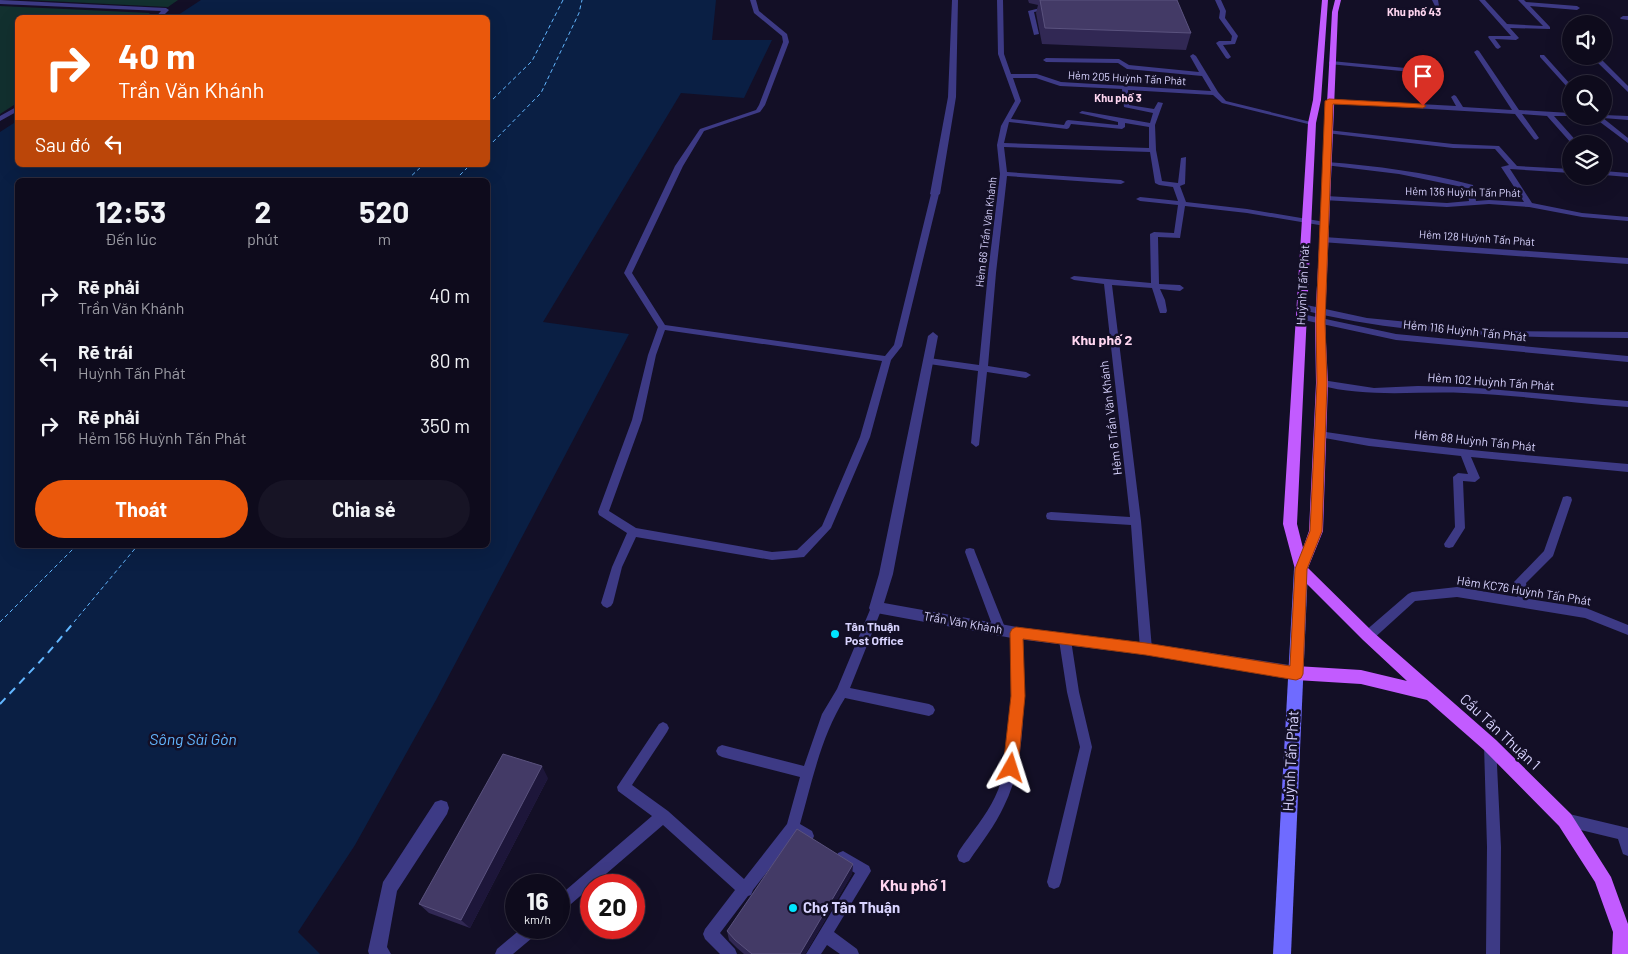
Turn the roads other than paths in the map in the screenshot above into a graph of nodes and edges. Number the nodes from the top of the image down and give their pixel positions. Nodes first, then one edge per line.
1 (753, 0) edge
2 (955, 0) edge
3 (1000, 0) edge
4 (1218, 0) edge
5 (1325, 0) edge
6 (1338, 0) edge
7 (1482, 0) edge
8 (0, 2) edge
9 (1524, 2) edge
10 (1058, 8) edge
11 (1577, 8) dead end
12 (160, 15) edge
13 (1505, 26) junction
14 (1036, 34) dead end
15 (1498, 47) dead end
16 (1477, 52) dead end
17 (1193, 56) dead end
18 (1542, 56) dead end
19 (1228, 57) dead end
20 (1046, 60) dead end
21 (1331, 63) junction
22 (1604, 65) edge
23 (1204, 74) junction
24 (1009, 76) junction
25 (1562, 78) edge
26 (1125, 87) junction
27 (1628, 90) edge
28 (1429, 91) dead end
29 (1215, 93) junction
30 (1454, 97) dead end
31 (1317, 100) junction
32 (1329, 101) junction
33 (1160, 103) dead end
34 (1460, 108) junction
35 (15, 110) edge
36 (1516, 111) junction
37 (1158, 112) junction
38 (1082, 113) dead end
39 (1550, 114) junction
40 (1562, 115) edge
41 (1612, 117) edge
42 (1628, 118) edge
43 (0, 119) edge
44 (1007, 120) junction
45 (1121, 121) junction
46 (1312, 123) junction
47 (1152, 125) junction
48 (1608, 125) edge
49 (1328, 132) junction
50 (1568, 135) edge
51 (1536, 138) dead end
52 (1628, 141) edge
53 (1000, 145) junction
54 (1152, 150) junction
55 (1184, 158) dead end
56 (1327, 164) junction
57 (1515, 168) junction
58 (1562, 171) edge
59 (1004, 174) junction
60 (1612, 174) edge
61 (1628, 175) edge
62 (1121, 182) dead end
63 (1176, 185) junction
64 (935, 194) joint
65 (1326, 198) junction
66 (1140, 199) dead end
67 (1182, 202) junction
68 (1473, 203) junction
69 (1529, 205) junction
70 (1326, 213) junction
71 (1307, 216) junction
72 (1628, 219) edge
73 (1325, 224) junction
74 (1324, 240) junction
75 (1628, 261) edge
76 (1074, 278) dead end
77 (1108, 282) junction
78 (1154, 286) junction
79 (1180, 288) dead end
80 (1163, 311) dead end
81 (1302, 312) junction
82 (1321, 317) junction
83 (662, 327) junction
84 (1628, 335) edge
85 (933, 336) dead end
86 (887, 359) junction
87 (1628, 359) edge
88 (928, 361) junction
89 (983, 370) junction
90 (1026, 375) dead end
91 (1322, 383) junction
92 (1628, 404) edge
93 (1319, 434) junction
94 (976, 443) dead end
95 (1465, 453) junction
96 (1628, 468) edge
97 (1567, 500) dead end
98 (1051, 516) dead end
99 (1136, 521) junction
100 (633, 532) junction
101 (1449, 544) dead end
102 (970, 552) dead end
103 (1301, 569) junction
104 (607, 603) dead end
105 (1524, 603) junction
106 (876, 608) junction
107 (1000, 630) junction
108 (1628, 630) edge
109 (1016, 633) junction
110 (1368, 636) junction
111 (1065, 640) junction
112 (1146, 649) junction
113 (1296, 674) junction
114 (842, 692) junction
115 (1430, 693) junction
116 (929, 710) dead end
117 (662, 728) dead end
118 (1490, 744) junction
119 (722, 751) dead end
120 (808, 773) junction
121 (441, 808) dead end
122 (663, 816) junction
123 (1565, 820) junction
124 (793, 827) junction
125 (1625, 834) edge
126 (817, 842) edge
127 (1628, 849) edge
128 (832, 851) edge
129 (964, 856) dead end
130 (1054, 882) dead end
131 (746, 890) junction
132 (570, 896) edge
133 (826, 935) junction
134 (520, 939) edge
135 (382, 954) edge
136 (502, 954) edge
137 (730, 954) edge
138 (813, 954) edge
139 (852, 954) edge
140 (1282, 954) edge
141 (1492, 954) edge
142 (1621, 954) edge

1 - 83 lane
2 - 64 street
3 - 24 lane
4 - 19 lane
5 - 31 main road, Huỳnh Tấn Phát
6 - 21 main road, Huỳnh Tấn Phát
7 - 13 lane
8 - 12 lane
9 - 11 lane
9 - 13 lane
10 - 14 lane
13 - 15 lane
16 - 36 lane
17 - 23 lane, Hẻm 205 Huỳnh Tấn Phát
18 - 25 lane
20 - 23 lane
21 - 28 lane
21 - 32 main road, Huỳnh Tấn Phát
22 - 27 lane
23 - 29 lane, Hẻm 205 Huỳnh Tấn Phát
24 - 26 lane, Hẻm 205 Huỳnh Tấn Phát
24 - 44 lane, Hẻm 66 Trần Văn Khánh
26 - 29 lane, Hẻm 205 Huỳnh Tấn Phát
26 - 37 lane
29 - 46 lane, Hẻm 205 Huỳnh Tấn Phát
30 - 34 lane
31 - 32 main road
31 - 46 main road, Huỳnh Tấn Phát
32 - 34 lane
32 - 49 main road, Huỳnh Tấn Phát
33 - 37 lane
34 - 36 lane
35 - 43 lane
36 - 39 lane
36 - 51 lane
37 - 47 lane
38 - 45 lane
39 - 40 lane
39 - 50 lane
41 - 42 lane
44 - 45 lane
44 - 53 lane, Hẻm 66 Trần Văn Khánh
45 - 47 lane
46 - 71 main road, Huỳnh Tấn Phát
47 - 54 lane
48 - 52 lane
49 - 56 main road, Huỳnh Tấn Phát
49 - 57 lane
53 - 54 lane
53 - 59 lane, Hẻm 66 Trần Văn Khánh
54 - 63 lane
55 - 63 lane
56 - 65 main road, Huỳnh Tấn Phát
56 - 68 lane
57 - 58 lane
57 - 69 lane
59 - 62 lane
59 - 89 lane, Hẻm 66 Trần Văn Khánh
60 - 61 lane
63 - 67 lane
64 - 86 lane
65 - 68 lane, Hẻm 136 Huỳnh Tấn Phát
65 - 70 main road, Huỳnh Tấn Phát
66 - 67 lane
67 - 71 lane
67 - 78 lane
68 - 69 lane, Hẻm 136 Huỳnh Tấn Phát
69 - 72 lane, Hẻm 136 Huỳnh Tấn Phát
70 - 71 main road
70 - 73 main road, Huỳnh Tấn Phát
71 - 73 lane
71 - 81 main road, Huỳnh Tấn Phát
73 - 74 main road, Huỳnh Tấn Phát
74 - 75 street, Hẻm 128 Huỳnh Tấn Phát
74 - 82 main road, Huỳnh Tấn Phát
76 - 77 lane
77 - 78 lane
77 - 99 lane, Hẻm 6 Trần Văn Khánh
78 - 79 lane
78 - 80 lane
81 - 82 lane, Hẻm 116 Huỳnh Tấn Phát
81 - 103 main road, Huỳnh Tấn Phát
82 - 84 lane
82 - 87 lane, Hẻm 116 Huỳnh Tấn Phát
82 - 91 main road, Huỳnh Tấn Phát
83 - 86 lane
83 - 100 lane
85 - 88 street
86 - 100 lane
88 - 89 lane
88 - 106 street
89 - 90 lane
89 - 94 lane, Hẻm 66 Trần Văn Khánh
91 - 92 lane, Hẻm 102 Huỳnh Tấn Phát
91 - 93 main road, Huỳnh Tấn Phát
93 - 95 lane, Hẻm 88 Huỳnh Tấn Phát
93 - 103 main road, Huỳnh Tấn Phát
95 - 96 lane, Hẻm 88 Huỳnh Tấn Phát
95 - 101 lane
97 - 105 lane
98 - 99 lane
99 - 112 lane, Hẻm 6 Trần Văn Khánh
100 - 104 lane
102 - 107 lane
103 - 110 main road, Cầu Tân Thuận 1
103 - 113 main road, Huỳnh Tấn Phát
105 - 108 lane, Hẻm KC76 Huỳnh Tấn Phát
105 - 110 lane, Hẻm KC76 Huỳnh Tấn Phát
106 - 107 street, Trần Văn Khánh
106 - 114 lane
107 - 109 street, Trần Văn Khánh
109 - 111 street, Trần Văn Khánh
109 - 129 lane
110 - 115 main road, Cầu Tân Thuận 1
111 - 112 street, Trần Văn Khánh
111 - 130 lane
112 - 113 street, Trần Văn Khánh
113 - 115 main road
113 - 140 main road, Huỳnh Tấn Phát
114 - 116 lane
114 - 120 lane
115 - 118 main road, Cầu Tân Thuận 1
117 - 122 lane
118 - 123 main road, Cầu Tân Thuận 1
118 - 141 lane
119 - 120 lane
120 - 124 lane
121 - 135 street
122 - 131 lane
122 - 132 lane
123 - 125 lane
123 - 142 main road, Cầu Tân Thuận 1
124 - 126 lane
124 - 131 lane
125 - 127 lane
128 - 133 lane
131 - 137 lane
133 - 138 lane
133 - 139 lane
134 - 136 lane

